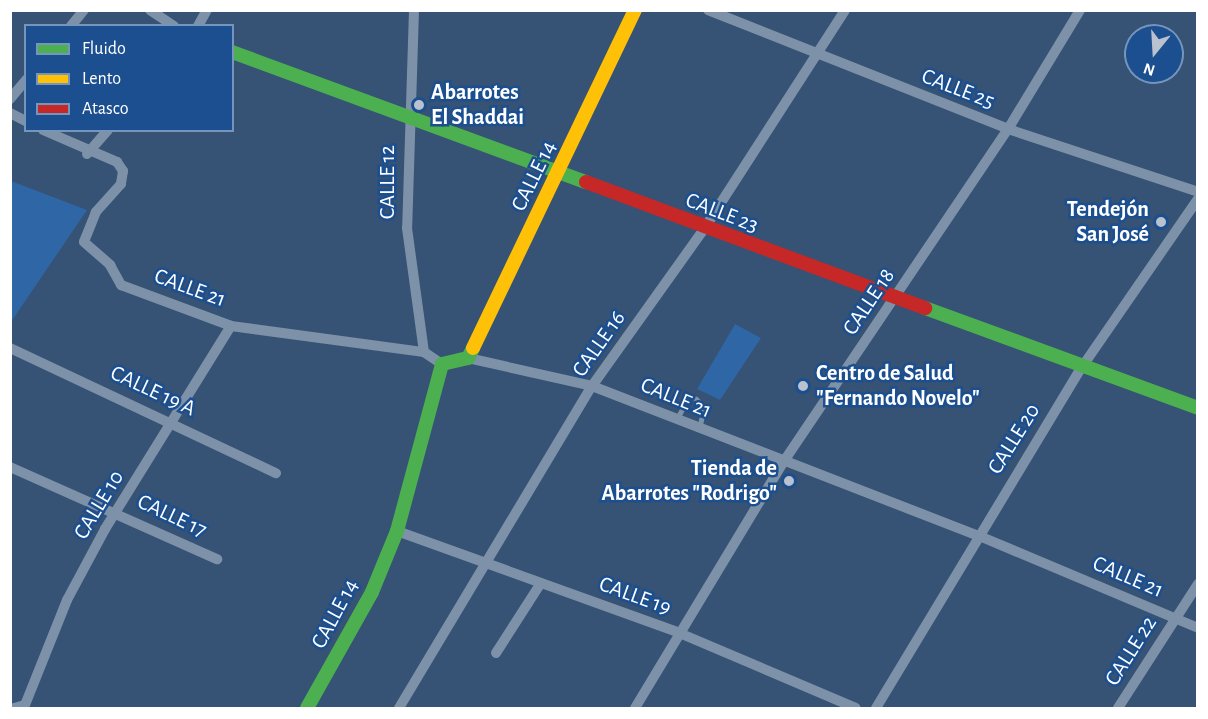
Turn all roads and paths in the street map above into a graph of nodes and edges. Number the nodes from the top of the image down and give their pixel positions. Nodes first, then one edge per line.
1 (84, 10) edge
2 (150, 10) edge
3 (207, 10) edge
4 (414, 10) edge
5 (635, 10) edge
6 (708, 10) edge
7 (845, 10) edge
8 (1080, 10) edge
9 (73, 24) edge
10 (171, 24) edge
11 (199, 24) edge
12 (234, 53) edge
13 (819, 55) junction
14 (24, 83) edge
15 (10, 99) edge
16 (10, 113) edge
17 (24, 120) edge
18 (407, 120) junction
19 (1008, 129) junction
20 (47, 132) edge
21 (106, 132) edge
22 (87, 154) junction
23 (560, 172) junction
24 (1197, 192) edge
25 (1197, 199) edge
26 (704, 229) junction
27 (896, 298) junction
28 (231, 326) junction
29 (10, 348) edge
30 (423, 352) junction
31 (468, 358) junction
32 (442, 364) junction
33 (1082, 367) junction
34 (592, 386) junction
35 (1197, 408) edge
36 (675, 420) junction
37 (173, 421) junction
38 (698, 429) junction
39 (783, 464) junction
40 (10, 467) edge
41 (276, 474) dead end
42 (117, 512) junction
43 (397, 531) junction
44 (977, 535) junction
45 (217, 559) dead end
46 (488, 564) junction
47 (541, 583) junction
48 (1197, 584) edge
49 (1174, 619) junction
50 (1197, 628) edge
51 (677, 632) junction
52 (496, 653) dead end
53 (14, 708) edge
54 (307, 708) edge
55 (399, 708) edge
56 (635, 708) edge
57 (856, 708) edge
58 (876, 708) edge
59 (1118, 708) edge

1 - 9 street
2 - 10 street
3 - 11 street
4 - 18 street, CALLE 12
5 - 23 street, CALLE 14
6 - 13 street, CALLE 25
7 - 13 street, CALLE 16
8 - 19 street, CALLE 18
12 - 18 street, CALLE 23
13 - 19 street, CALLE 25
13 - 26 street, CALLE 16
14 - 15 street
16 - 17 street
18 - 23 street, CALLE 23
18 - 30 street, CALLE 12
19 - 24 street, CALLE 25
19 - 27 street, CALLE 18
20 - 22 street
21 - 22 street
22 - 28 street, CALLE 21
23 - 26 street, CALLE 23
23 - 31 street, CALLE 14
25 - 33 street, CALLE 20
26 - 27 street, CALLE 23
26 - 34 street, CALLE 16
27 - 33 street, CALLE 23
27 - 39 street, CALLE 18
28 - 30 street, CALLE 21
28 - 37 street, CALLE 10
29 - 37 street, CALLE 19 A
30 - 32 street, CALLE 21
31 - 32 street, CALLE 21
31 - 34 street, CALLE 21
32 - 43 street, CALLE 14
33 - 35 street, CALLE 23
33 - 44 street, CALLE 20
34 - 36 street, CALLE 21
34 - 46 street, CALLE 16
36 - 38 street, CALLE 21
36 - 38 lane
37 - 41 street, CALLE 19 A
37 - 42 street, CALLE 10
38 - 39 street, CALLE 21
39 - 44 street, CALLE 21
39 - 51 street, CALLE 18
40 - 42 street, CALLE 17
42 - 45 street, CALLE 17
42 - 53 street, CALLE 10
43 - 46 street, CALLE 19
43 - 54 street, CALLE 14
44 - 49 street, CALLE 21
44 - 58 street, CALLE 20
46 - 47 street, CALLE 19
46 - 55 street, CALLE 16
47 - 51 street, CALLE 19
47 - 52 street
48 - 49 street, CALLE 22
49 - 50 street, CALLE 21
49 - 59 street, CALLE 22
51 - 56 street, CALLE 18
51 - 57 street, CALLE 19

